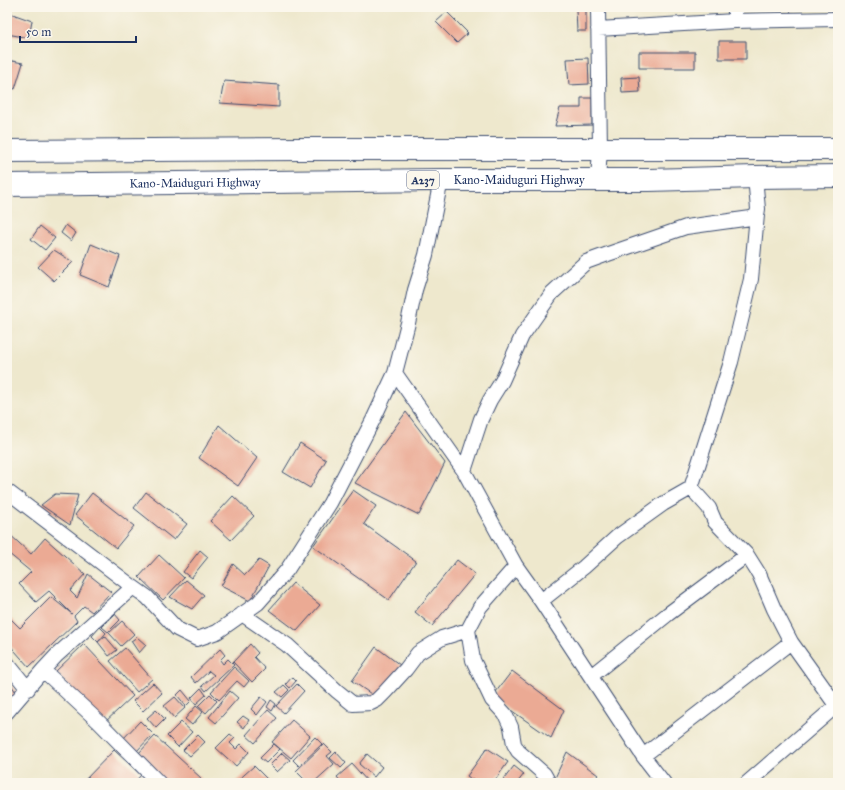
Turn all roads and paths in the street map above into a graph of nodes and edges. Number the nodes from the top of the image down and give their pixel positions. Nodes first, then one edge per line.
1 (598, 7) edge
2 (735, 7) edge
3 (838, 19) edge
4 (736, 21) junction
5 (598, 29) junction
6 (838, 148) edge
7 (600, 149) junction
8 (7, 151) edge
9 (838, 176) edge
10 (755, 177) junction
11 (441, 180) junction
12 (598, 180) junction
13 (7, 185) edge
14 (757, 215) junction
15 (395, 373) junction
16 (464, 471) junction
17 (691, 488) junction
18 (7, 491) edge
19 (747, 555) junction
20 (516, 566) junction
21 (133, 587) junction
22 (541, 601) junction
23 (242, 614) junction
24 (468, 630) junction
25 (791, 642) junction
26 (7, 663) edge
27 (43, 670) junction
28 (591, 676) junction
29 (28, 689) junction
30 (837, 707) edge
31 (7, 712) edge
32 (643, 756) junction
33 (159, 783) edge
34 (549, 783) edge
35 (664, 783) edge
36 (747, 783) edge

1 - 5 street
2 - 4 street
3 - 4 street
4 - 5 street
5 - 7 street
6 - 7 highway
7 - 8 highway
7 - 12 street
9 - 10 highway, Kano-Maiduguri Highway / A237
10 - 12 highway, Kano-Maiduguri Highway / A237
10 - 14 street
11 - 12 highway, Kano-Maiduguri Highway / A237
11 - 13 highway, Kano-Maiduguri Highway / A237
11 - 15 street
14 - 16 street
14 - 17 street
15 - 16 street
15 - 23 street
16 - 20 street
17 - 19 street
17 - 22 street
18 - 21 street
19 - 25 street
19 - 28 street
20 - 22 street
20 - 24 street
21 - 23 street
21 - 27 street
22 - 28 street
23 - 24 street
24 - 34 street
25 - 30 street
25 - 32 street
26 - 29 street
27 - 29 street
27 - 33 street
28 - 32 street
29 - 31 street
30 - 36 street
32 - 35 street

